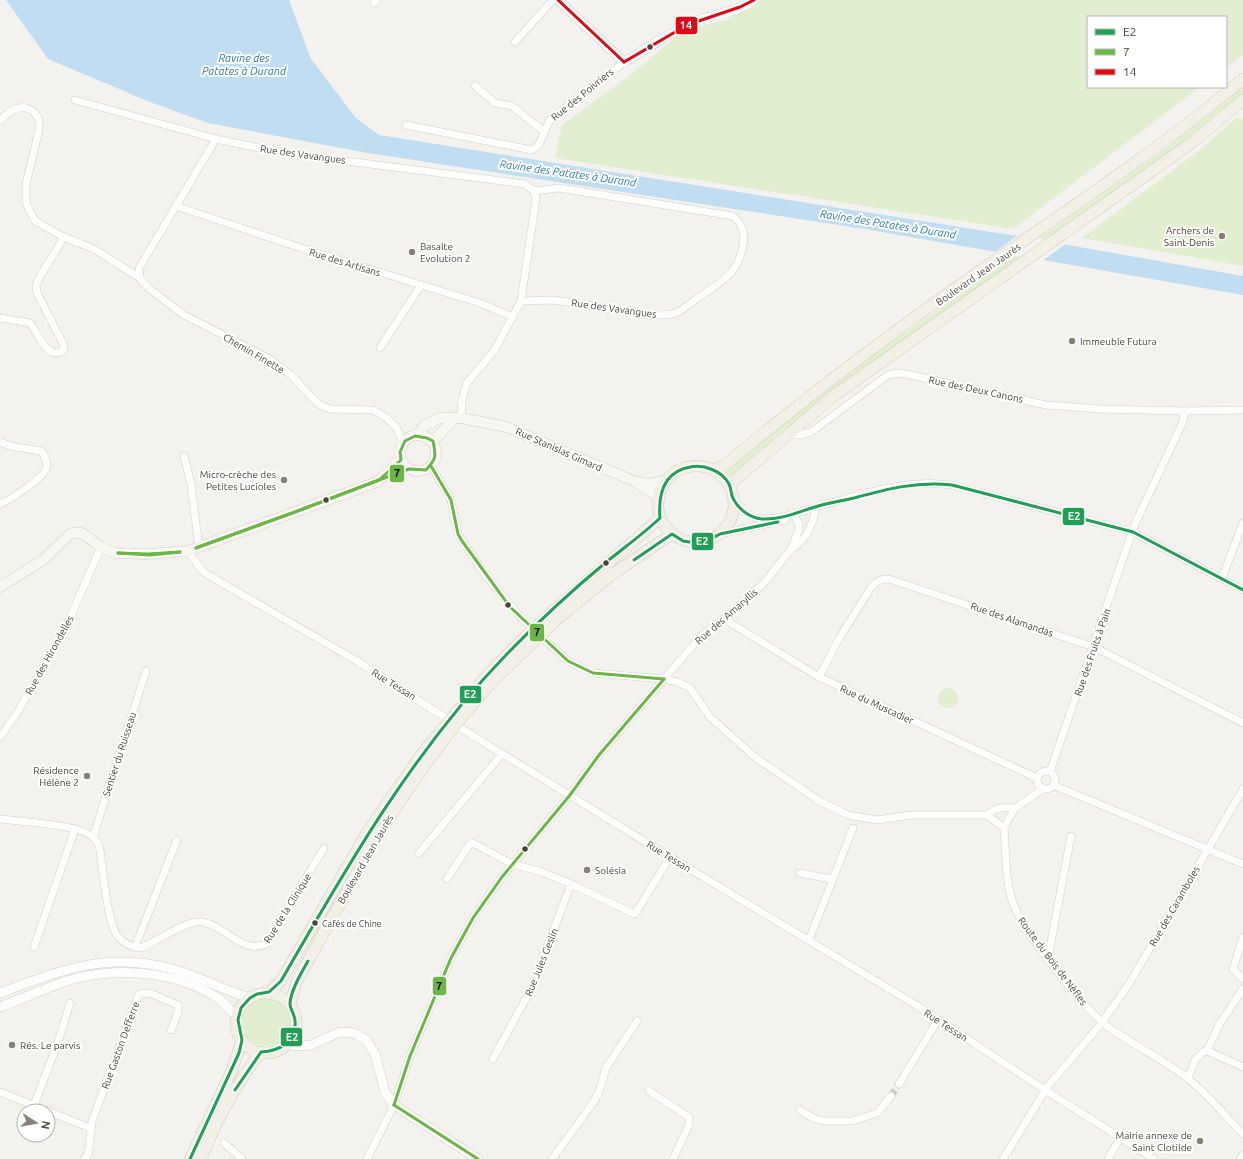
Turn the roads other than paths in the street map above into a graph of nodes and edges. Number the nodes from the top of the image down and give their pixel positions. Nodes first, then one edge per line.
1 (554, 0) edge
2 (558, 0) edge
3 (754, 0) edge
4 (515, 42) dead end
5 (624, 62) junction
6 (1243, 78) edge
7 (475, 86) dead end
8 (75, 100) dead end
9 (1243, 100) edge
10 (0, 120) edge
11 (406, 125) dead end
12 (543, 131) junction
13 (216, 139) junction
14 (534, 190) junction
15 (176, 206) junction
16 (64, 238) junction
17 (140, 278) junction
18 (421, 285) junction
19 (521, 301) junction
20 (513, 317) junction
21 (0, 318) edge
22 (380, 348) dead end
23 (1243, 410) edge
24 (1185, 411) junction
25 (459, 418) junction
26 (417, 435) junction
27 (785, 435) junction
28 (433, 441) junction
29 (0, 442) edge
30 (403, 442) junction
31 (184, 456) dead end
32 (401, 460) junction
33 (431, 466) junction
34 (409, 469) junction
35 (714, 470) junction
36 (383, 479) junction
37 (665, 481) junction
38 (636, 482) junction
39 (729, 485) junction
40 (658, 497) junction
41 (734, 499) junction
42 (0, 504) edge
43 (816, 507) junction
44 (794, 515) junction
45 (660, 518) junction
46 (1243, 523) edge
47 (1133, 532) junction
48 (672, 534) junction
49 (720, 534) junction
50 (101, 547) junction
51 (199, 548) junction
52 (791, 549) junction
53 (188, 551) junction
54 (1222, 578) junction
55 (0, 587) edge
56 (1243, 590) edge
57 (556, 614) junction
58 (724, 619) junction
59 (1094, 646) junction
60 (146, 671) dead end
61 (818, 677) junction
62 (664, 679) junction
63 (1243, 723) edge
64 (0, 737) edge
65 (502, 754) junction
66 (1050, 772) junction
67 (1037, 778) junction
68 (1053, 785) junction
69 (1044, 788) junction
70 (1243, 789) edge
71 (570, 795) junction
72 (1015, 808) junction
73 (987, 815) junction
74 (0, 819) edge
75 (853, 828) dead end
76 (1004, 828) junction
77 (75, 829) junction
78 (373, 833) junction
79 (93, 836) junction
80 (1071, 836) dead end
81 (176, 840) dead end
82 (324, 848) dead end
83 (1208, 850) junction
84 (419, 853) dead end
85 (670, 857) junction
86 (512, 864) junction
87 (1243, 864) edge
88 (800, 873) dead end
89 (447, 879) dead end
90 (831, 879) junction
91 (571, 884) junction
92 (1243, 937) edge
93 (809, 940) junction
94 (34, 947) dead end
95 (135, 947) junction
96 (1048, 958) junction
97 (1243, 979) edge
98 (1243, 989) edge
99 (0, 993) edge
100 (268, 993) junction
101 (250, 998) junction
102 (70, 1003) dead end
103 (290, 1004) junction
104 (0, 1007) edge
105 (237, 1018) junction
106 (938, 1020) junction
107 (637, 1021) dead end
108 (1102, 1022) junction
109 (171, 1030) dead end
110 (294, 1034) junction
111 (242, 1040) junction
112 (285, 1046) junction
113 (302, 1046) junction
114 (1207, 1051) junction
115 (261, 1052) junction
116 (493, 1059) dead end
117 (1243, 1067) edge
118 (1188, 1078) junction
119 (899, 1084) tunnel mouth
120 (1045, 1090) junction
121 (0, 1092) edge
122 (649, 1092) dead end
123 (891, 1096) tunnel mouth
124 (27, 1103) edge
125 (35, 1103) edge
126 (394, 1104) junction
127 (800, 1110) dead end
128 (56, 1114) edge
129 (90, 1128) junction
130 (1243, 1134) edge
131 (1120, 1138) junction
132 (224, 1144) dead end
133 (1243, 1155) edge
134 (84, 1159) edge
135 (190, 1159) edge
136 (201, 1159) edge
137 (242, 1159) edge
138 (367, 1159) edge
139 (478, 1159) edge
140 (552, 1159) edge
141 (672, 1159) edge
142 (1003, 1159) edge
143 (1108, 1159) edge
144 (1154, 1159) edge
145 (1240, 1159) edge

1 - 4 street
2 - 5 street
3 - 5 street, Rue des Poivriers
5 - 12 street, Rue des Poivriers
6 - 35 main road, Boulevard Jean Jaurès
7 - 12 street
8 - 13 street, Rue des Vavangues
9 - 27 main road, Boulevard Jean Jaurès
10 - 16 street, Chemin Finette
11 - 12 street, Rue des Poivriers
13 - 14 street, Rue des Vavangues
13 - 15 street
14 - 19 street
14 - 19 street, Rue des Vavangues
15 - 17 street
15 - 18 street, Rue des Artisans
16 - 17 street, Chemin Finette
16 - 21 street
17 - 30 street, Chemin Finette
18 - 20 street, Rue des Artisans
18 - 22 street
19 - 20 street
20 - 25 street
23 - 24 street, Rue des Deux Canons
24 - 27 street, Rue des Deux Canons
24 - 47 street
25 - 26 main road, Rue Stanislas Gimard
25 - 28 main road
25 - 38 main road, Rue Stanislas Gimard
26 - 28 main road
26 - 30 main road
27 - 39 main road, Boulevard Jean Jaurès
28 - 33 main road
29 - 42 street
30 - 32 main road
31 - 51 street
32 - 34 main road
32 - 36 main road
33 - 34 main road
33 - 62 street
34 - 36 main road
35 - 37 main road
35 - 39 main road
36 - 51 main road
37 - 38 main road, Rue Stanislas Gimard
37 - 40 main road
38 - 40 main road, Rue Stanislas Gimard
39 - 41 main road
40 - 45 main road
41 - 44 street
41 - 49 main road
43 - 44 street
43 - 47 street
43 - 52 street, Rue des Amaryllis
44 - 49 street
44 - 52 street, Rue des Amaryllis
45 - 48 main road
45 - 57 main road, Boulevard Jean Jaurès
46 - 54 street
47 - 54 street
47 - 59 street, Rue des Fruits à Pain
48 - 49 main road
48 - 57 main road, Boulevard Jean Jaurès
50 - 53 main road
50 - 55 main road
50 - 64 street, Rue des Hirondelles
51 - 53 main road
52 - 58 street, Rue des Amaryllis
53 - 65 street, Rue Tessan
54 - 56 street
57 - 78 main road, Boulevard Jean Jaurès, bridge
58 - 61 street, Rue du Muscadier
58 - 62 street, Rue des Amaryllis
59 - 61 street, Rue des Alamandas
59 - 63 street, Rue des Alamandas
59 - 66 street, Rue des Fruits à Pain
60 - 79 street, Sentier du Ruisseau
61 - 67 street, Rue du Muscadier
62 - 71 street, Rue des Amaryllis
62 - 73 street
65 - 71 street, Rue Tessan
65 - 84 street
66 - 67 street
66 - 68 street
67 - 69 street
68 - 69 street
68 - 83 street
69 - 72 street
70 - 83 street, Rue des Caramboles
71 - 85 street, Rue Tessan
71 - 86 street, Rue des Amaryllis
72 - 73 street
72 - 76 street
73 - 76 street
74 - 77 street
75 - 90 street
76 - 96 street, Route du Bois de Nèfles
77 - 79 street
77 - 94 street
78 - 100 main road, Boulevard Jean Jaurès
78 - 103 main road, Boulevard Jean Jaurès
79 - 95 street
80 - 96 street
81 - 95 street
82 - 95 street, Rue de la Clinique
83 - 87 street
83 - 108 street, Rue des Caramboles
85 - 91 street
85 - 93 street, Rue Tessan
86 - 89 street
86 - 91 street
86 - 126 street, Rue des Amaryllis
88 - 90 street
90 - 93 street
91 - 116 street, Rue Jules Geslin
92 - 97 street
93 - 106 street, Rue Tessan
96 - 108 street, Route du Bois de Nèfles
98 - 114 street
99 - 101 street
100 - 101 main road
100 - 103 main road
101 - 105 main road
102 - 125 street
103 - 110 main road
104 - 105 street
105 - 111 main road
106 - 119 street
106 - 120 street, Rue Tessan
107 - 140 street
108 - 118 street, Route du Bois de Nèfles
108 - 120 street, Rue des Caramboles
109 - 129 street, Rue Gaston Defferre
110 - 112 main road
110 - 113 street
111 - 115 main road
111 - 135 main road
112 - 113 street
112 - 115 main road
113 - 126 street
114 - 117 street
114 - 118 street
115 - 136 main road
118 - 130 street, Route du Bois de Nèfles
120 - 131 street, Rue Tessan
120 - 142 street, Rue des Caramboles
121 - 124 street
122 - 141 street
123 - 127 street
126 - 138 street, Rue des Amaryllis
126 - 139 street
128 - 129 street
129 - 134 street, Rue Gaston Defferre
131 - 143 street
131 - 144 street, Rue Tessan
132 - 137 street
133 - 145 street

